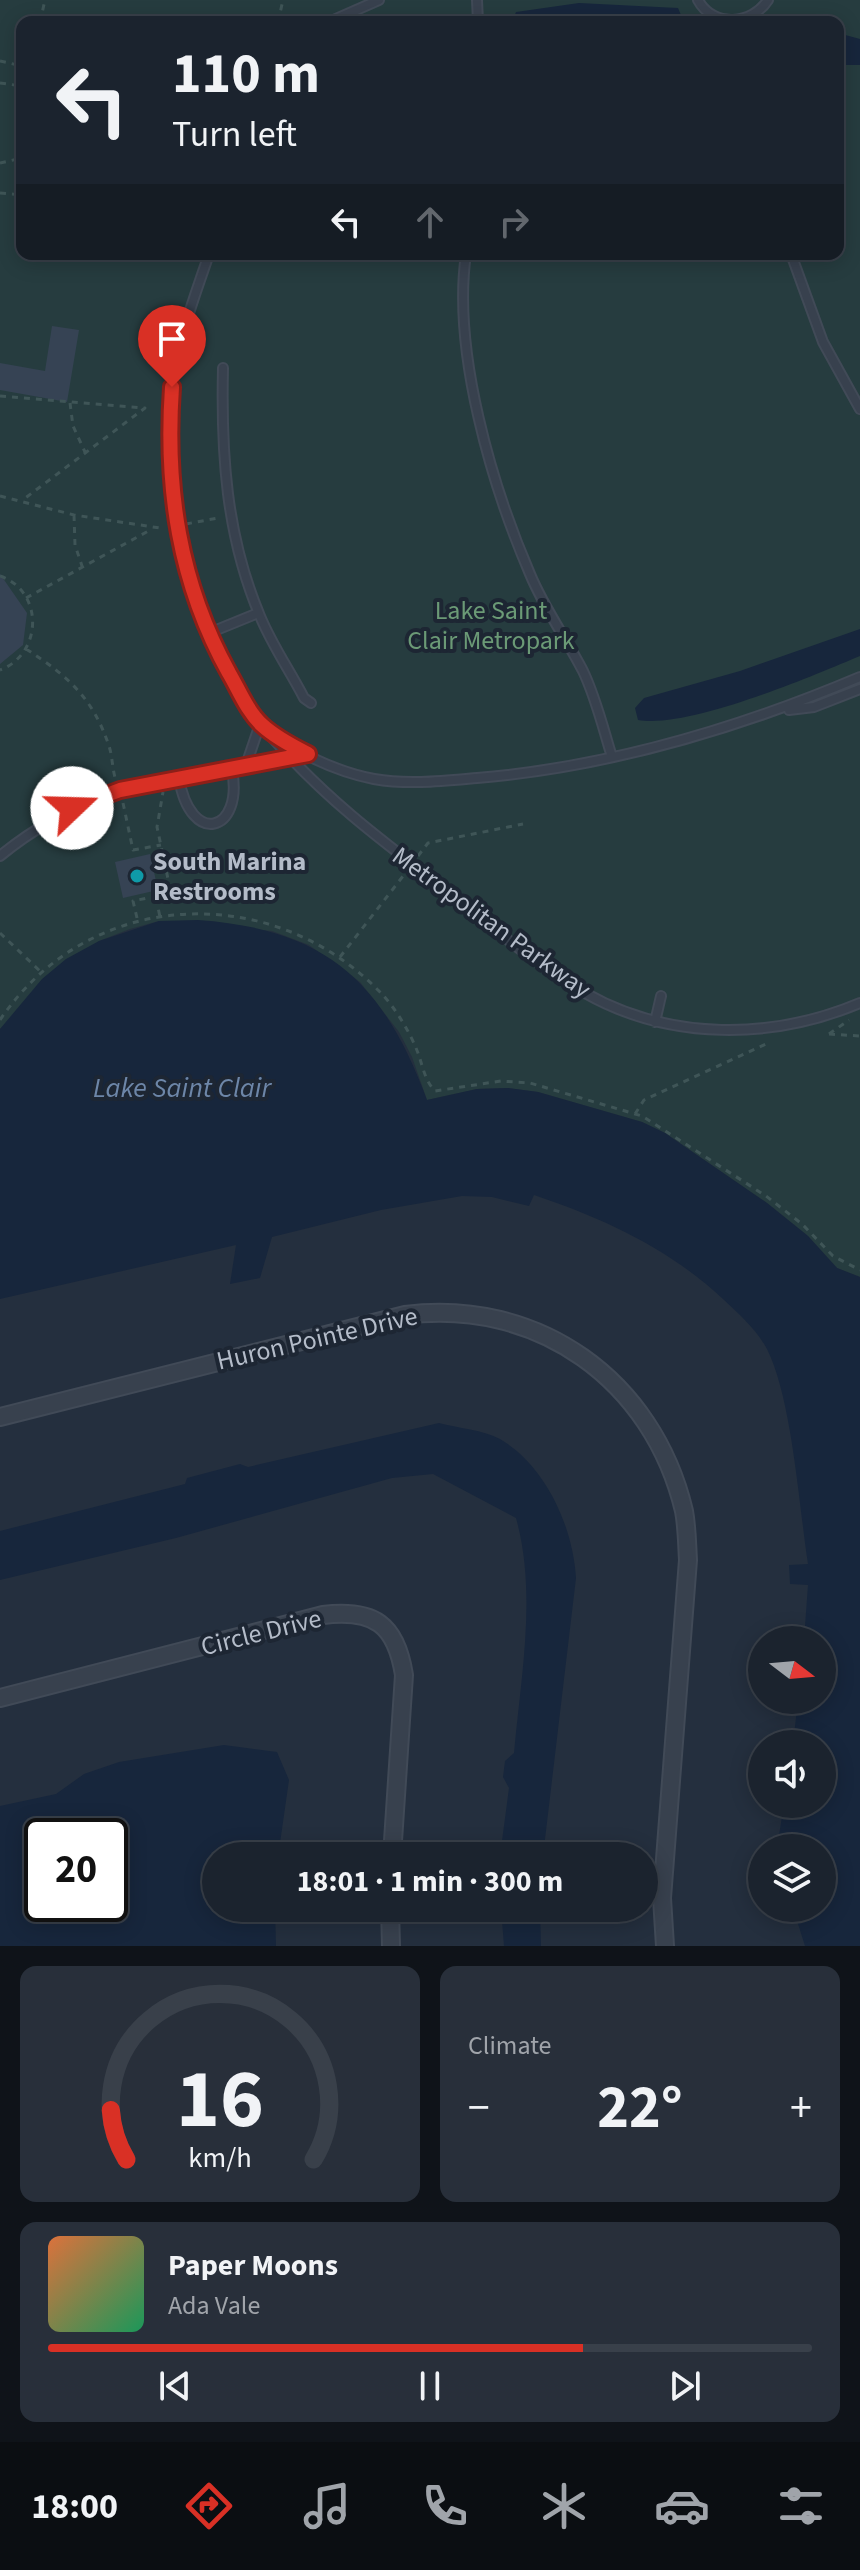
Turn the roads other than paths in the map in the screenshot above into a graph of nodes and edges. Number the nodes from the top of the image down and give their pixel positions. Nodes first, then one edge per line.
1 (379, 0) edge
2 (698, 1) edge
3 (767, 2) edge
4 (343, 16) edge
5 (717, 16) edge
6 (746, 16) edge
7 (207, 260) edge
8 (466, 260) edge
9 (793, 260) edge
10 (223, 368) dead end
11 (860, 409) edge
12 (258, 613) junction
13 (209, 633) junction
14 (860, 677) edge
15 (860, 689) edge
16 (311, 703) dead end
17 (780, 710) junction
18 (260, 724) junction
19 (308, 754) junction
20 (612, 757) junction
21 (289, 758) junction
22 (245, 768) junction
23 (232, 770) junction
24 (179, 778) junction
25 (0, 856) edge
26 (661, 996) dead end
27 (860, 1003) edge
28 (655, 1022) junction
29 (0, 1417) edge
30 (0, 1698) edge
31 (393, 1842) edge
32 (390, 1922) edge
33 (391, 1946) edge
34 (665, 1946) edge

1 - 4 lane
2 - 5 lane
3 - 6 lane
7 - 13 lane
8 - 20 lane
9 - 11 lane
10 - 12 lane
12 - 13 lane
12 - 16 lane
13 - 18 lane, Metropolitan Parkway
14 - 17 lane
15 - 17 lane
17 - 20 lane
18 - 19 lane
18 - 21 lane, Metropolitan Parkway
18 - 22 lane
19 - 20 lane
19 - 21 lane
21 - 22 lane
21 - 28 lane, Metropolitan Parkway
22 - 23 lane
23 - 24 lane
23 - 24 lane
24 - 25 lane
26 - 28 lane
27 - 28 lane, Metropolitan Parkway
29 - 34 street, Huron Pointe Drive
30 - 31 street, Circle Drive
32 - 33 street

